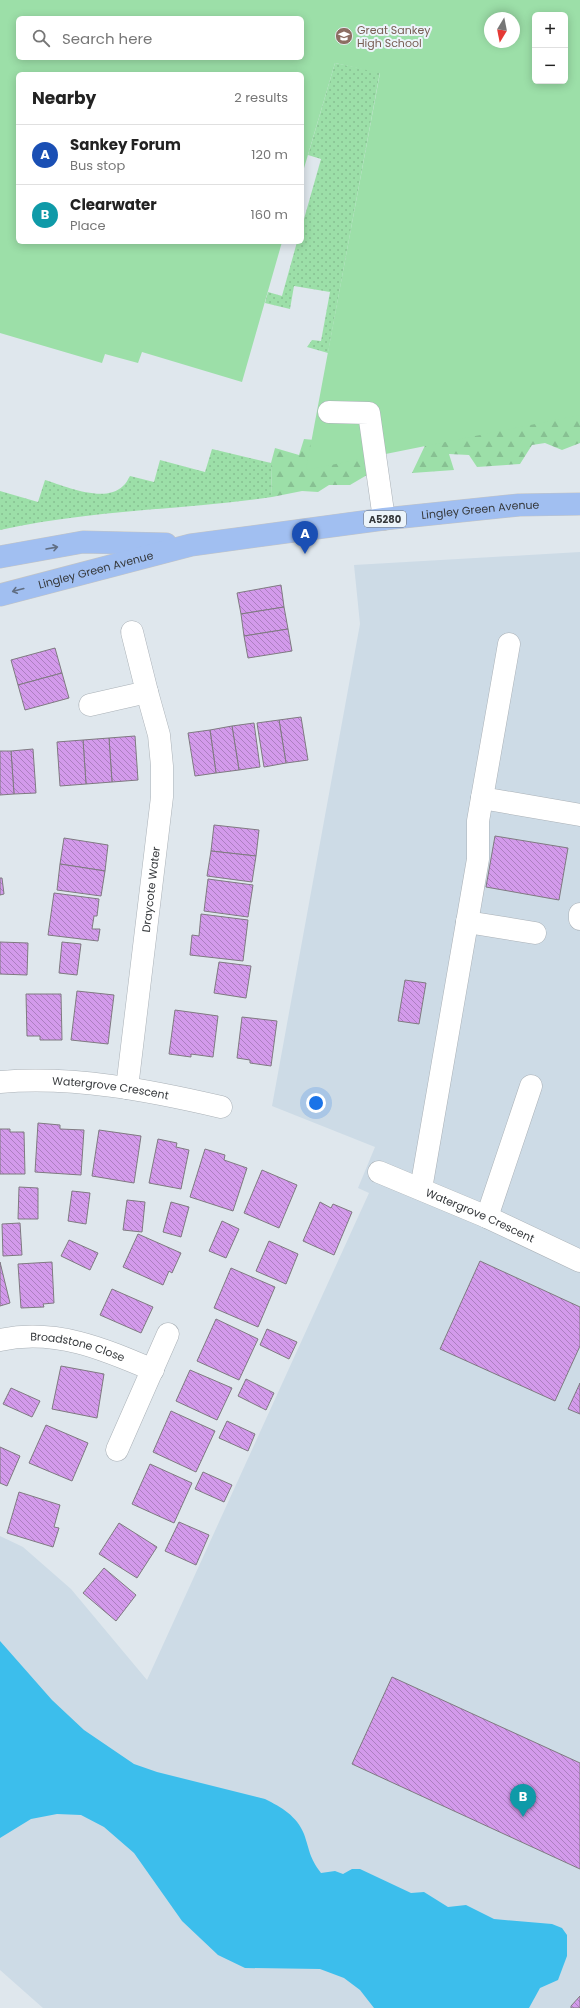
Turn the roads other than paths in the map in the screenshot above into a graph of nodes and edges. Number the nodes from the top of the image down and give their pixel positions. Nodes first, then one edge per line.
1 (329, 412) dead end
2 (580, 504) edge
3 (384, 519) junction
4 (191, 545) junction
5 (0, 557) edge
6 (0, 595) edge
7 (132, 632) dead end
8 (509, 644) dead end
9 (147, 692) junction
10 (90, 705) dead end
11 (482, 798) junction
12 (580, 815) edge
13 (580, 914) edge
14 (580, 919) edge
15 (467, 922) junction
16 (535, 933) dead end
17 (0, 1082) edge
18 (531, 1086) dead end
19 (128, 1088) junction
20 (220, 1108) dead end
21 (379, 1172) dead end
22 (421, 1190) junction
23 (487, 1217) junction
24 (580, 1261) edge
25 (168, 1334) dead end
26 (0, 1340) edge
27 (153, 1370) junction
28 (117, 1450) dead end

1 - 3 street
2 - 3 main road, Lingley Green Avenue / A5280
3 - 4 main road, Lingley Green Avenue / A5280
5 -> 4 main road, Lingley Green Avenue / A5280
4 -> 6 main road, Lingley Green Avenue / A5280
7 - 9 street, Draycote Water
8 - 11 street
9 - 10 street
9 - 19 street, Draycote Water
11 - 12 street
11 - 15 street
13 - 14 street
15 - 16 street
15 - 22 street
17 - 19 street, Watergrove Crescent
18 - 23 street
19 - 20 street, Watergrove Crescent
21 - 22 street, Watergrove Crescent
22 - 23 street, Watergrove Crescent
23 - 24 street, Watergrove Crescent
25 - 27 street
26 - 27 street, Broadstone Close
27 - 28 street

